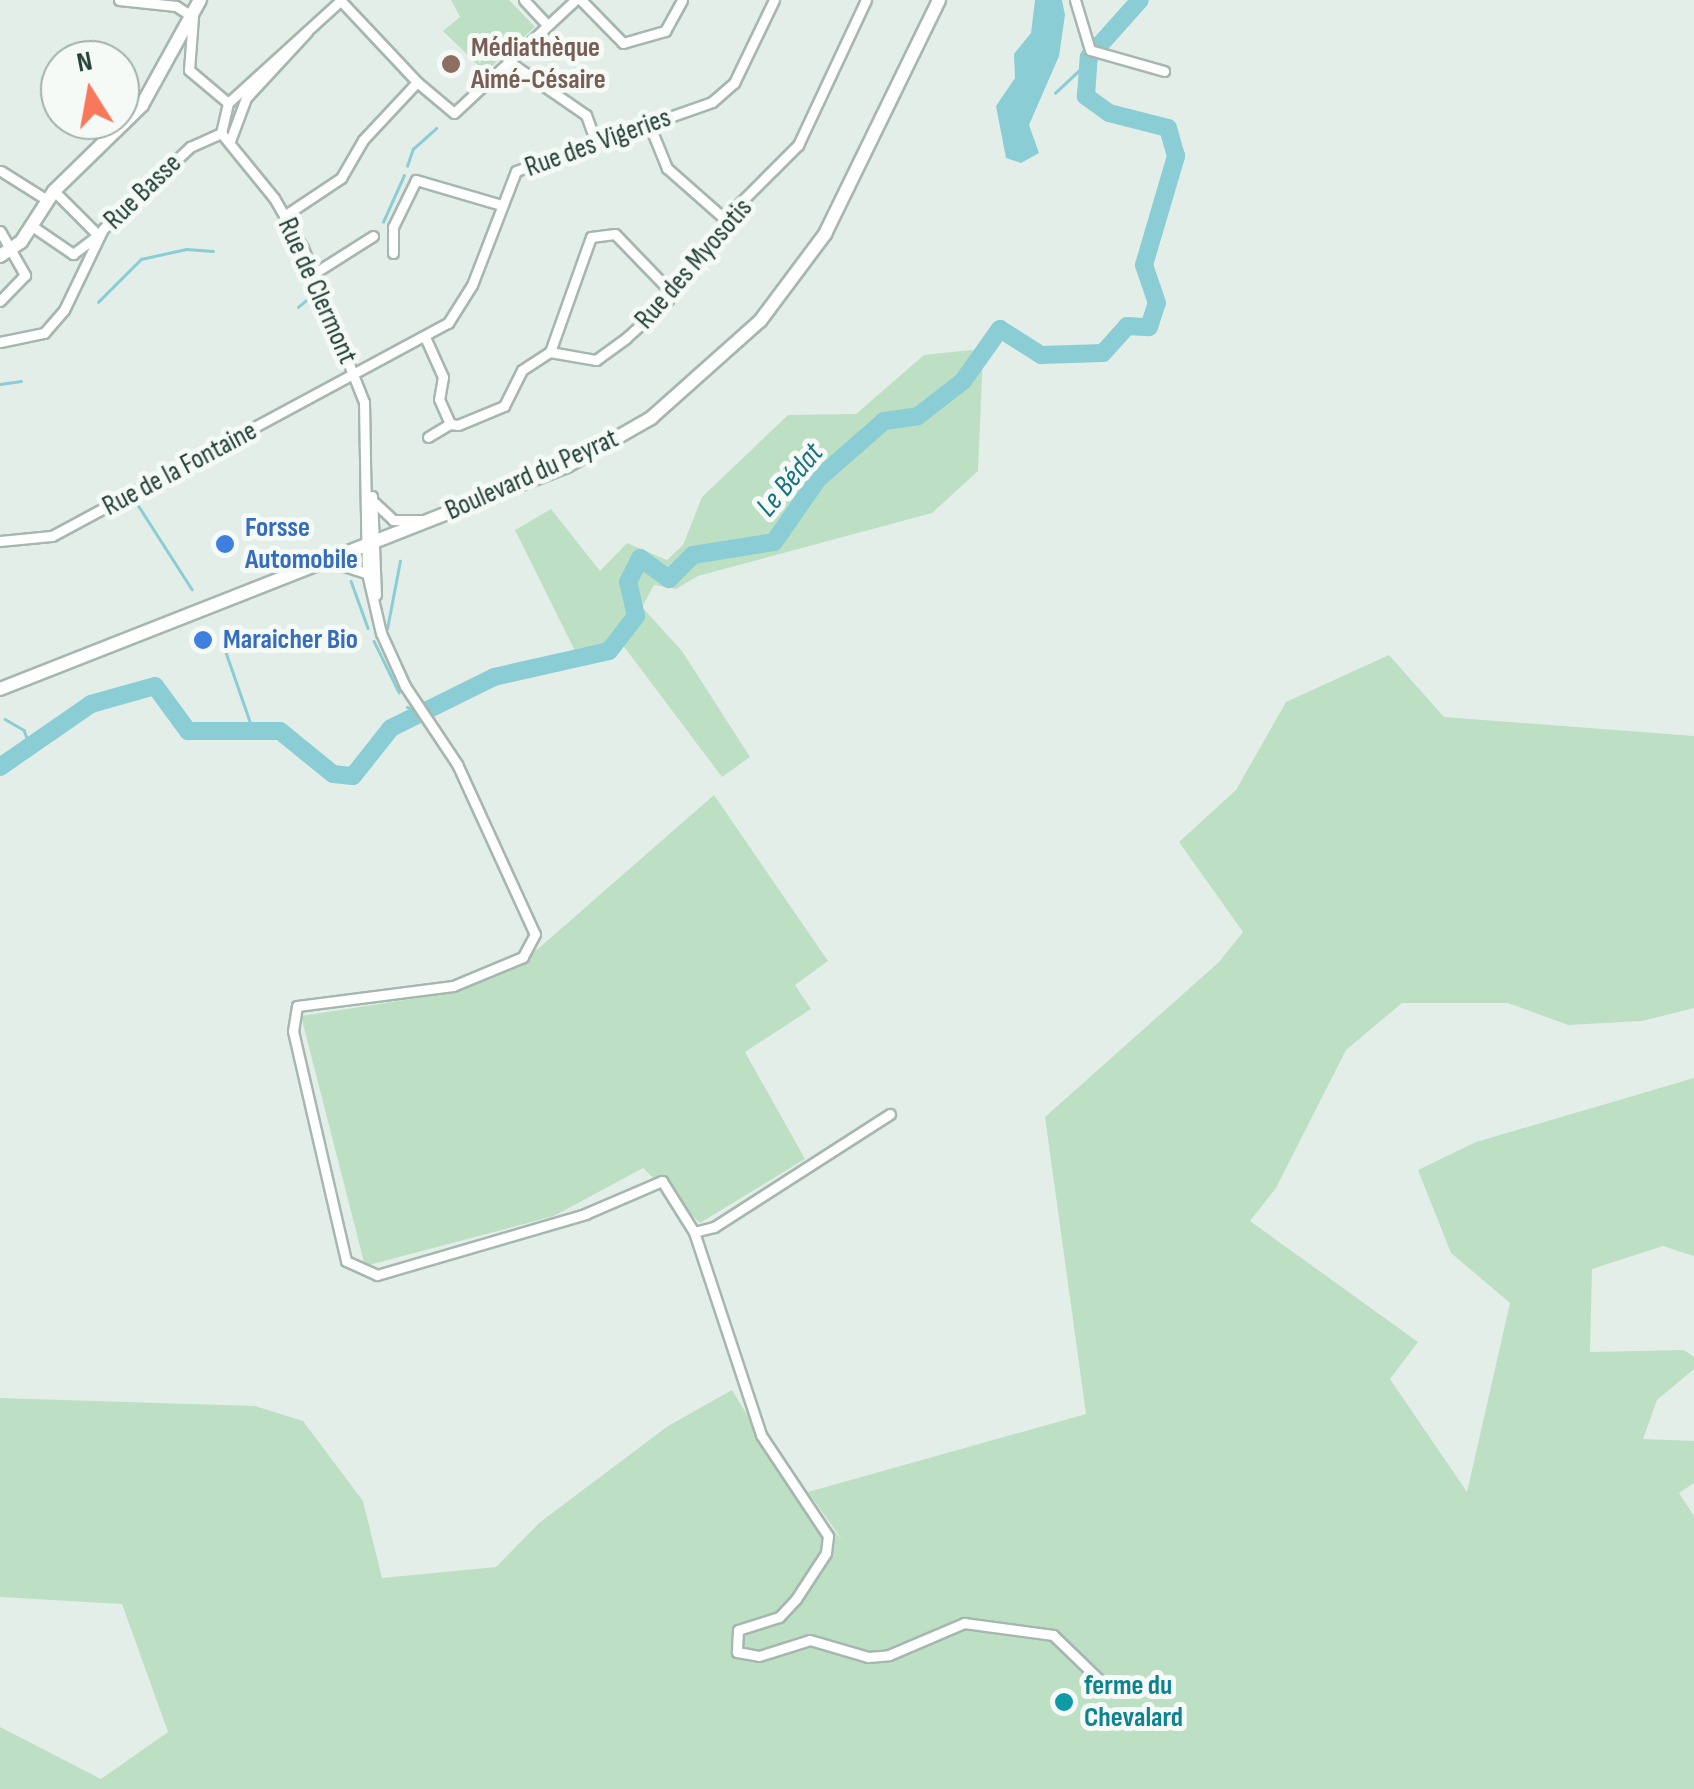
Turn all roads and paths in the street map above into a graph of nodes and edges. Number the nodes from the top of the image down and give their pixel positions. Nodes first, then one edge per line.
1 (119, 0) edge
2 (200, 0) edge
3 (341, 0) edge
4 (524, 0) edge
5 (578, 0) edge
6 (682, 0) edge
7 (774, 0) edge
8 (866, 0) edge
9 (939, 0) edge
10 (1074, 0) edge
11 (162, 1) edge
12 (193, 17) junction
13 (547, 25) junction
14 (306, 30) junction
15 (508, 62) junction
16 (1164, 71) dead end
17 (417, 82) junction
18 (228, 104) junction
19 (649, 124) junction
20 (220, 133) junction
21 (595, 140) junction
22 (230, 142) junction
23 (1, 171) edge
24 (51, 195) junction
25 (498, 204) junction
26 (284, 216) junction
27 (727, 221) junction
28 (32, 226) junction
29 (0, 230) edge
30 (98, 235) junction
31 (373, 236) dead end
32 (14, 248) junction
33 (393, 252) dead end
34 (0, 256) edge
35 (314, 274) junction
36 (670, 290) junction
37 (0, 301) edge
38 (425, 337) junction
39 (0, 342) edge
40 (550, 352) junction
41 (354, 375) junction
42 (450, 424) junction
43 (428, 437) dead end
44 (370, 487) junction
45 (373, 499) junction
46 (434, 519) junction
47 (0, 541) edge
48 (370, 542) junction
49 (327, 561) junction
50 (367, 574) junction
51 (376, 613) junction
52 (0, 686) edge
53 (890, 1114) dead end
54 (694, 1232) junction
55 (1109, 1689) dead end

1 - 11 street
2 - 12 main road
3 - 14 street
3 - 17 street
4 - 13 street
5 - 6 street
5 - 13 street
7 - 19 street, Rue des Vigeries
8 - 27 street, Rue des Myosotis
9 - 46 main road, Boulevard du Peyrat
10 - 16 street
11 - 12 street
12 - 18 street
12 - 24 main road
13 - 15 street
14 - 18 street
14 - 22 street
15 - 17 street
15 - 21 street
17 - 26 street
18 - 20 street
19 - 21 street, Rue des Vigeries
19 - 27 street
20 - 22 street, Rue de Clermont
20 - 30 street, Rue Basse
21 - 25 street, Rue des Vigeries
22 - 26 street, Rue de Clermont
23 - 24 street
24 - 28 main road
24 - 30 street
25 - 33 street
25 - 38 street, Rue des Vigeries
26 - 35 street, Rue de Clermont
27 - 36 street, Rue des Myosotis
28 - 30 street
28 - 32 main road
29 - 32 street
30 - 39 street, Rue Basse
31 - 35 street
32 - 34 main road
32 - 37 street
35 - 41 street, Rue de Clermont
36 - 40 street, Rue des Myosotis
36 - 40 street
38 - 41 street, Rue des Vigeries
38 - 42 street
40 - 42 street
41 - 44 street, Rue de Clermont
41 - 47 street, Rue de la Fontaine
42 - 43 street
44 - 45 street, Rue de Clermont
44 - 48 street, Rue de Clermont
45 - 46 street
45 - 48 street, Rue de Clermont
46 - 48 main road, Boulevard du Peyrat
48 - 49 main road, Boulevard du Peyrat
48 - 50 street
48 - 51 street
49 - 50 street
49 - 52 main road, Boulevard du Peyrat
50 - 51 street
51 - 54 street
53 - 54 street
54 - 55 street

